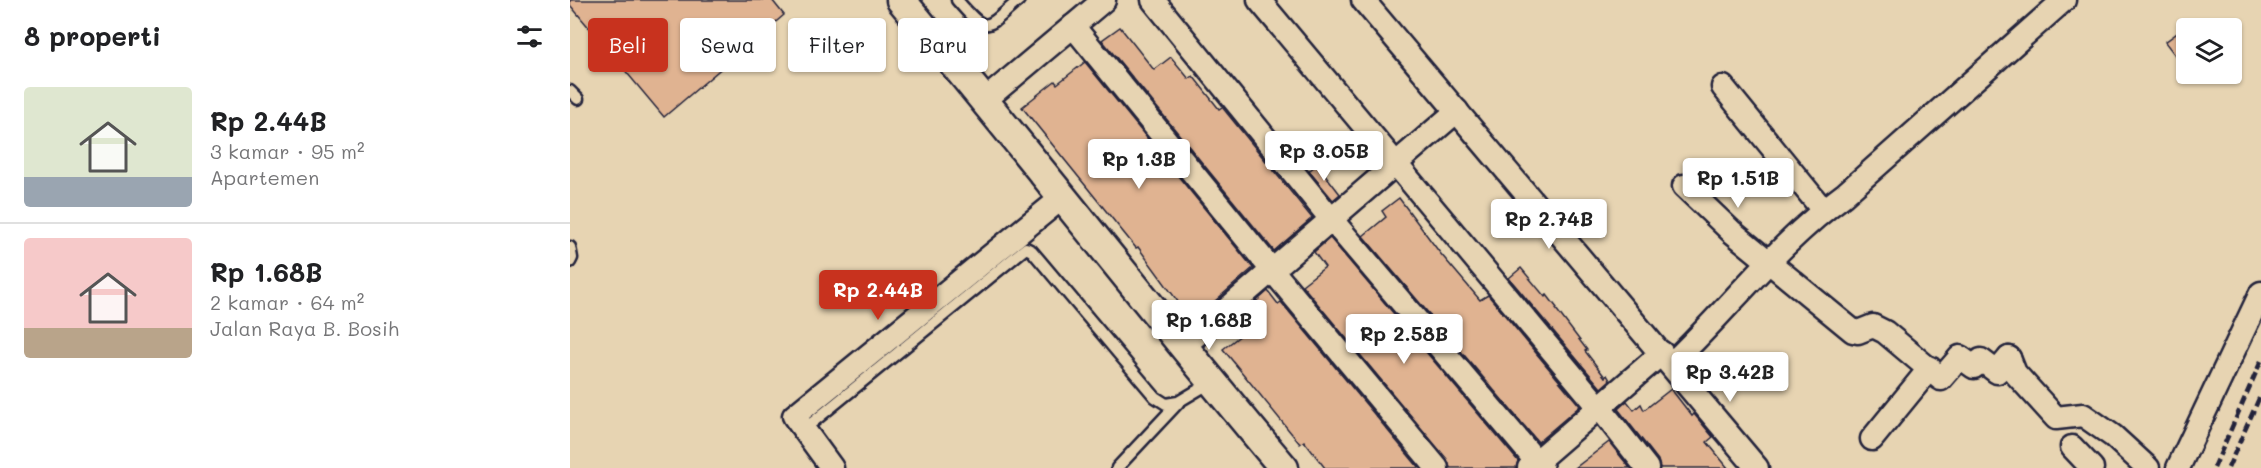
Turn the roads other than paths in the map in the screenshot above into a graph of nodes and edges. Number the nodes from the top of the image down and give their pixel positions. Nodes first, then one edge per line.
1 (901, 0) edge
2 (957, 0) edge
3 (1018, 0) edge
4 (1104, 0) edge
5 (1153, 0) edge
6 (1259, 0) edge
7 (1363, 0) edge
8 (2064, 0) edge
9 (1073, 26) junction
10 (1723, 87) dead end
11 (570, 91) edge
12 (578, 99) dead end
13 (985, 100) junction
14 (1457, 111) junction
15 (1395, 163) junction
16 (1684, 186) dead end
17 (1063, 197) junction
18 (1823, 210) junction
19 (1331, 219) junction
20 (570, 247) edge
21 (570, 262) edge
22 (1769, 262) junction
23 (1272, 270) junction
24 (2261, 293) edge
25 (1184, 346) junction
26 (1666, 359) junction
27 (1930, 368) junction
28 (1212, 382) junction
29 (1178, 402) junction
30 (1599, 407) junction
31 (813, 422) dead end
32 (1872, 439) dead end
33 (2072, 447) dead end
34 (1536, 466) edge
35 (832, 468) edge
36 (1117, 468) edge
37 (1284, 468) edge
38 (1437, 468) edge
39 (1647, 468) edge
40 (1758, 468) edge
41 (2092, 468) edge
42 (2148, 468) edge
43 (2178, 468) edge

1 - 13 street
2 - 3 lane
4 - 9 street
5 - 19 street
6 - 15 street
7 - 14 street
8 - 18 street
9 - 13 street
9 - 23 street
10 - 18 street
11 - 12 lane
13 - 17 street
14 - 15 street
14 - 26 street
15 - 19 street
15 - 30 street
16 - 22 street
17 - 25 street
17 - 35 street
18 - 22 street
19 - 23 street
19 - 34 street
20 - 21 lane
22 - 26 street
22 - 27 street
23 - 25 street
23 - 38 street
24 - 43 street
25 - 28 street
26 - 30 street
26 - 40 street
27 - 32 street
27 - 42 street
28 - 29 lane
28 - 37 street
29 - 31 lane
29 - 36 lane
30 - 34 street
30 - 39 street
33 - 41 street

